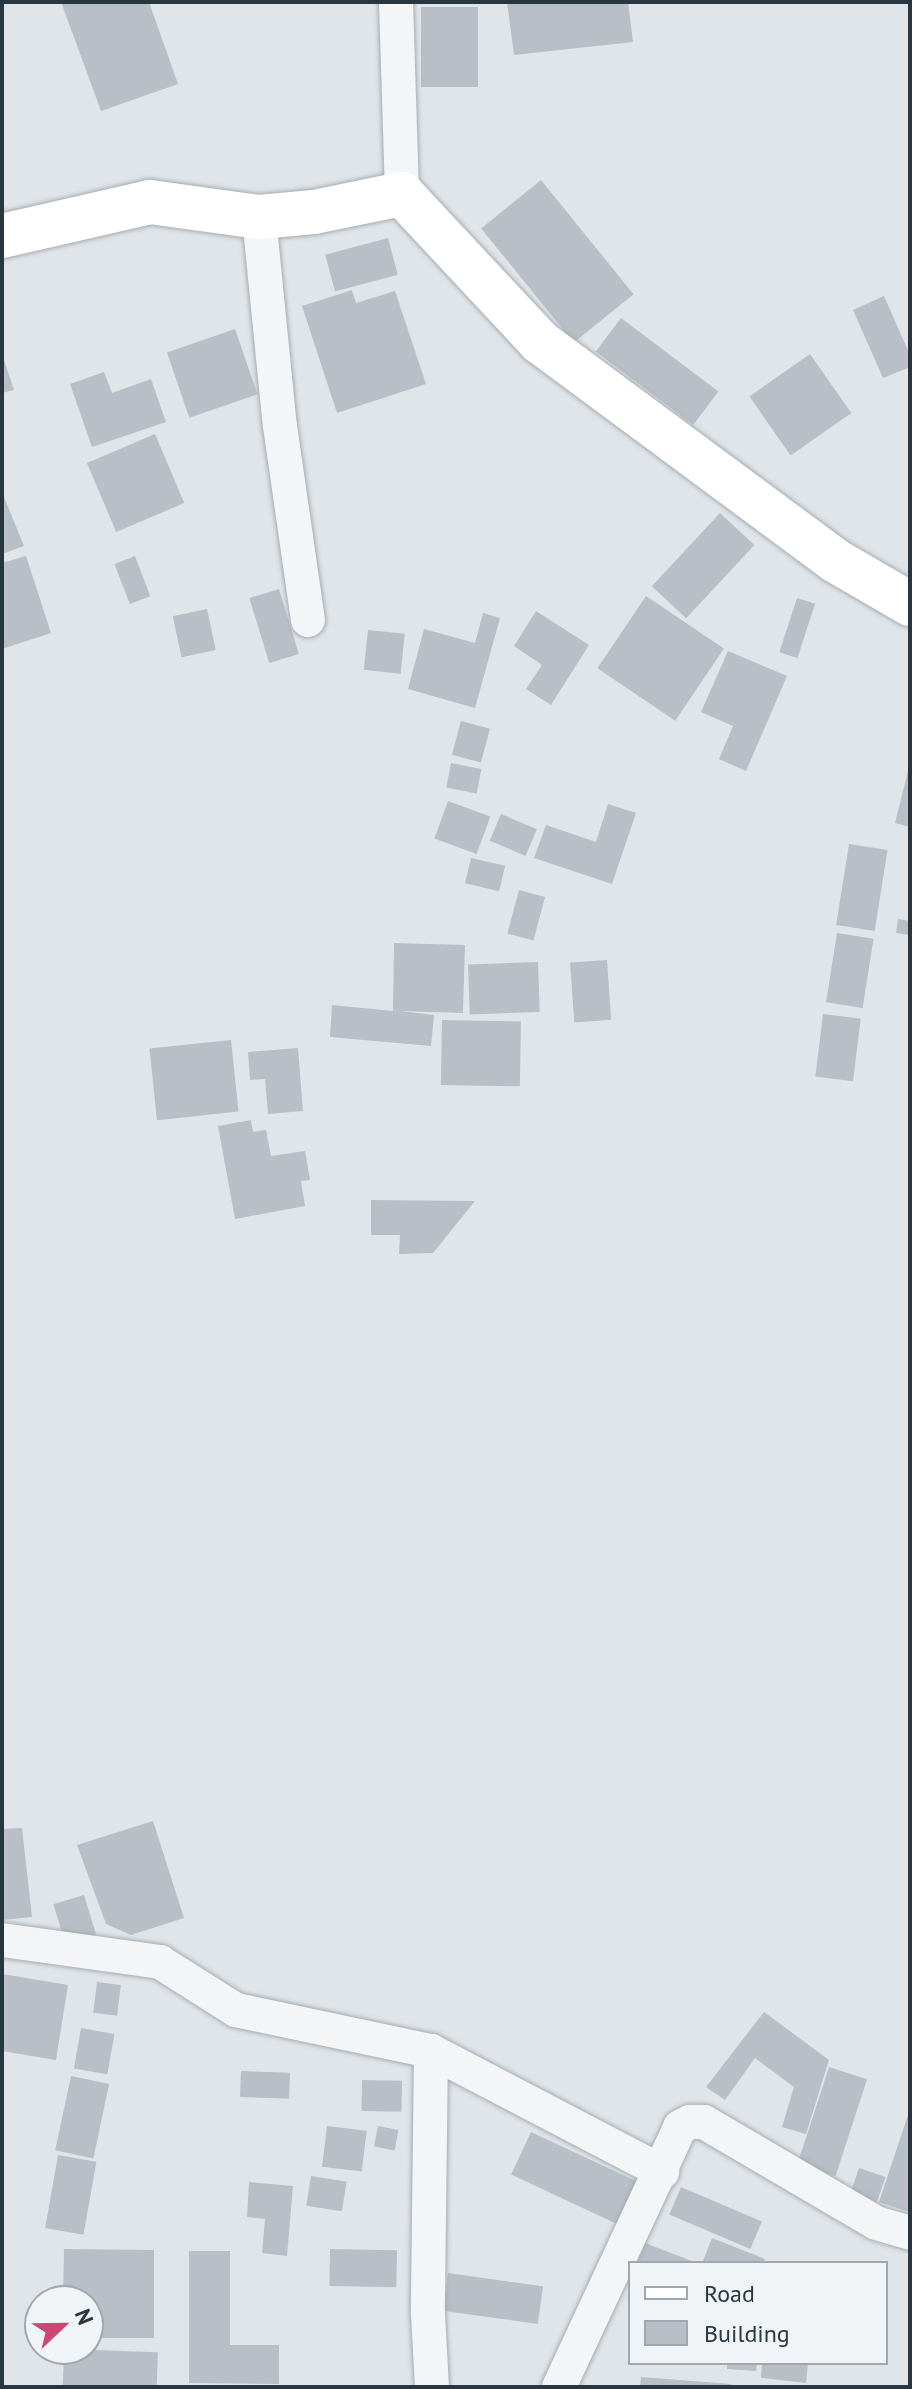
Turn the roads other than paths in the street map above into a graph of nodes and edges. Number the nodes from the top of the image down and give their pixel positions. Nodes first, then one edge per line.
1 (396, 2) edge
2 (402, 194) junction
3 (259, 217) junction
4 (2, 236) edge
5 (910, 604) edge
6 (308, 620) dead end
7 (2, 1940) edge
8 (431, 2051) junction
9 (662, 2172) junction
10 (910, 2233) edge
11 (432, 2387) edge
12 (559, 2387) edge

1 - 2 street
2 - 3 street
2 - 5 street
3 - 4 street
3 - 6 street
7 - 8 street
8 - 9 street
8 - 11 street
9 - 10 street
9 - 12 street

